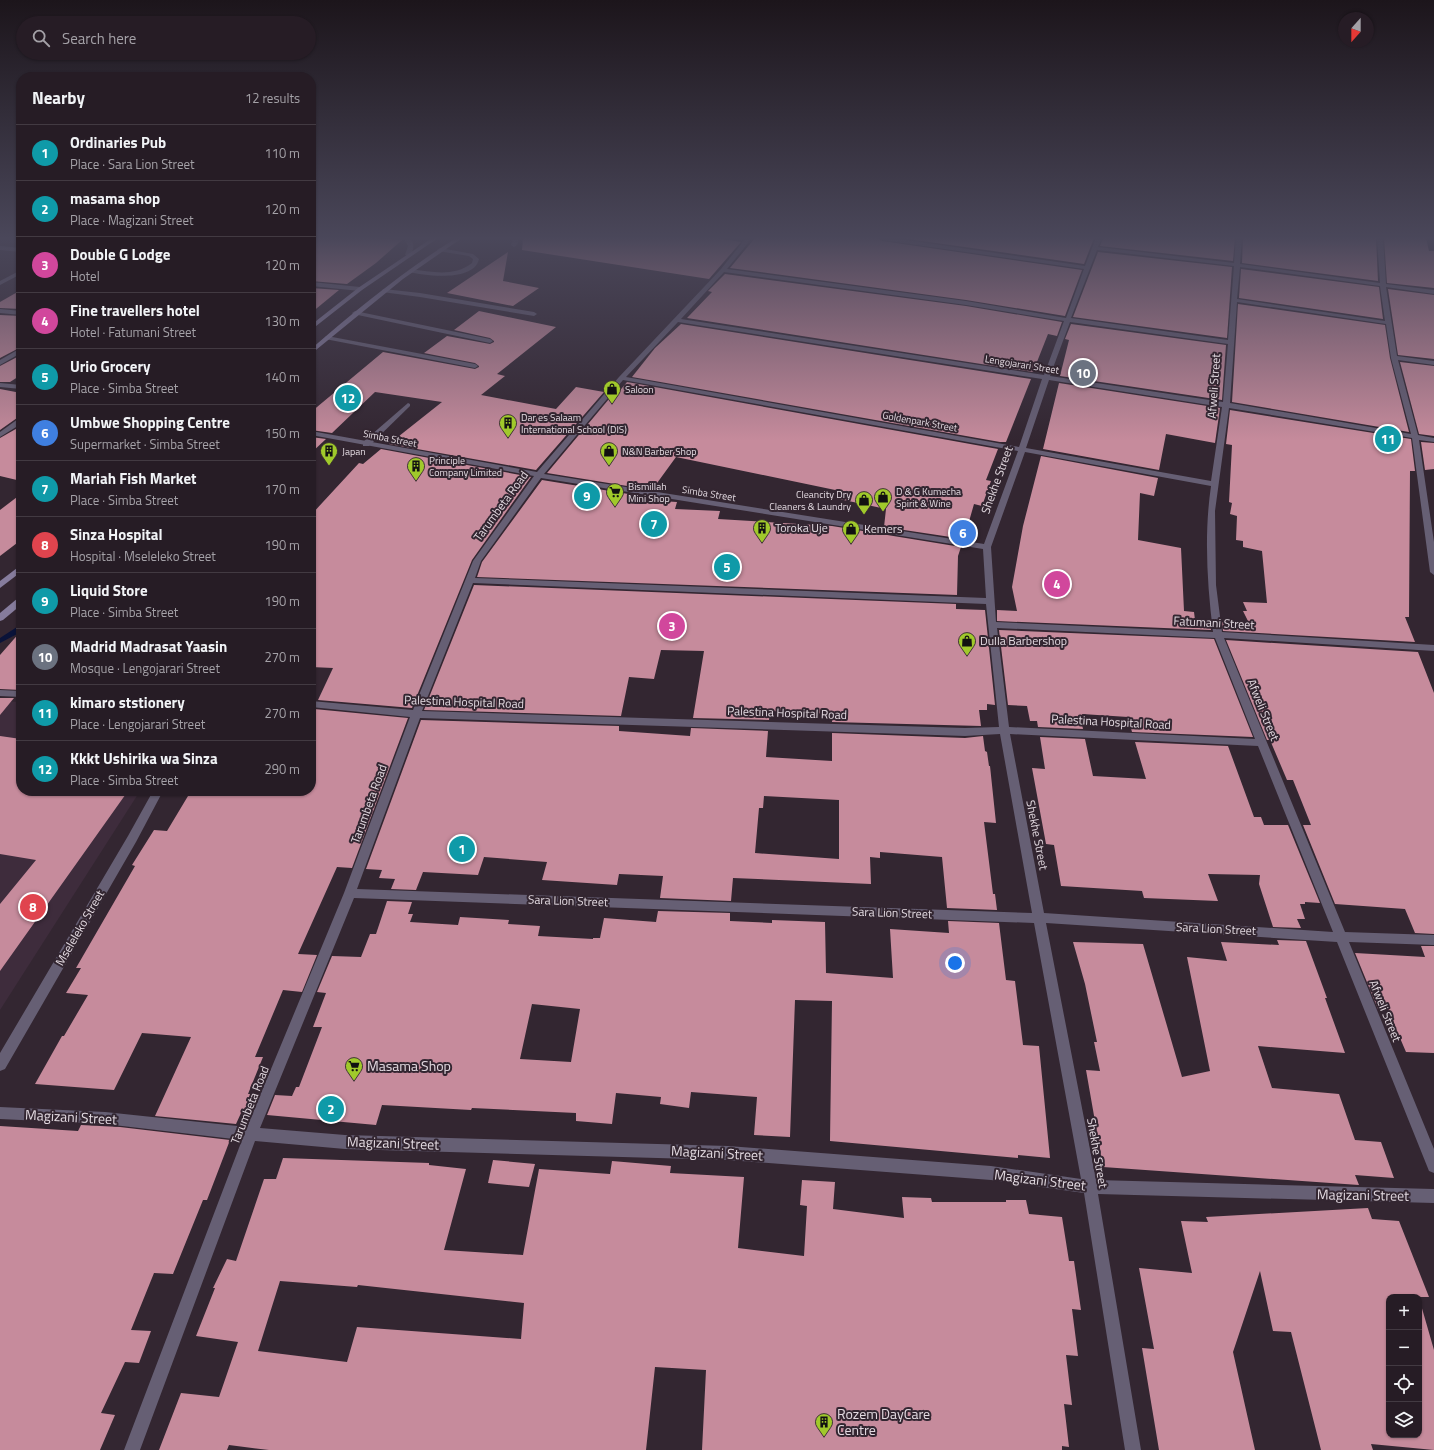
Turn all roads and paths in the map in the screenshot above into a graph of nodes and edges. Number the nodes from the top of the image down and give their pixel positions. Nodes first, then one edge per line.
1 (339, 306) edge
2 (365, 306) edge
3 (484, 306) edge
4 (691, 306) edge
5 (982, 306) edge
6 (1074, 306) edge
7 (1233, 306) edge
8 (1272, 306) edge
9 (1387, 306) edge
10 (0, 311) edge
11 (16, 313) edge
12 (355, 313) junction
13 (534, 314) dead end
14 (678, 320) junction
15 (1069, 320) junction
16 (1389, 323) junction
17 (316, 324) edge
18 (327, 338) junction
19 (490, 341) dead end
20 (1230, 342) junction
21 (316, 348) edge
22 (16, 353) edge
23 (1394, 358) junction
24 (0, 363) edge
25 (1434, 363) edge
26 (475, 366) dead end
27 (1046, 377) junction
28 (621, 378) junction
29 (0, 385) edge
30 (16, 387) edge
31 (408, 405) dead end
32 (1226, 405) junction
33 (16, 424) edge
34 (316, 434) edge
35 (0, 435) edge
36 (1415, 437) junction
37 (1434, 440) edge
38 (366, 444) junction
39 (1022, 449) junction
40 (539, 475) junction
41 (1214, 484) junction
42 (986, 547) junction
43 (16, 572) edge
44 (1434, 572) edge
45 (469, 580) junction
46 (0, 585) edge
47 (990, 601) junction
48 (16, 607) edge
49 (0, 618) edge
50 (992, 625) junction
51 (1218, 635) junction
52 (1434, 648) edge
53 (0, 693) edge
54 (16, 694) edge
55 (316, 704) edge
56 (416, 714) junction
57 (1004, 731) junction
58 (1263, 743) junction
59 (155, 796) edge
60 (350, 893) junction
61 (1040, 918) junction
62 (1340, 937) junction
63 (1434, 940) edge
64 (0, 1065) edge
65 (0, 1114) edge
66 (251, 1134) junction
67 (1434, 1166) edge
68 (1090, 1187) junction
69 (1434, 1196) edge
70 (132, 1450) edge
71 (1133, 1450) edge

1 - 17 main road
2 - 12 main road
3 - 13 street
4 - 14 street, Tarumbeta Road
5 - 15 street
6 - 15 street, Shekhe Street
7 - 20 street, Afweli Street
8 - 16 street
9 - 16 street
10 - 11 street
12 - 18 main road
12 - 19 street
14 - 27 street, Lengojarari Street
14 - 28 street, Tarumbeta Road
15 - 20 street
15 - 27 street, Shekhe Street
16 - 23 street
18 - 21 main road
18 - 26 street
20 - 32 street, Afweli Street
22 - 24 street
23 - 25 street
23 - 36 street
27 - 32 street, Lengojarari Street
27 - 39 street, Shekhe Street
28 - 39 street, Goldenpark Street
28 - 40 street, Tarumbeta Road
29 - 30 street
31 - 38 street
32 - 36 street, Lengojarari Street
32 - 41 street, Afweli Street
33 - 35 street
34 - 38 street, Simba Street
36 - 37 street, Lengojarari Street
36 - 44 street
38 - 40 street, Simba Street
39 - 41 street, Goldenpark Street
39 - 42 street, Shekhe Street
40 - 42 street, Simba Street
40 - 45 street, Tarumbeta Road
41 - 51 street, Afweli Street
42 - 47 street, Shekhe Street
43 - 46 main road
45 - 47 street
45 - 56 street, Tarumbeta Road
47 - 50 street, Shekhe Street
48 - 49 main road
50 - 51 street, Fatumani Street
50 - 57 street, Shekhe Street
51 - 52 street, Fatumani Street
51 - 58 street, Afweli Street
53 - 54 street
55 - 56 street, Palestina Hospital Road
56 - 57 street, Palestina Hospital Road
56 - 60 street, Tarumbeta Road
57 - 58 street, Palestina Hospital Road
57 - 61 street, Shekhe Street
58 - 62 street, Afweli Street
59 - 64 street, Mseleleko Street
60 - 61 street, Sara Lion Street
60 - 66 street, Tarumbeta Road
61 - 62 street, Sara Lion Street
61 - 68 street, Shekhe Street
62 - 63 street, Sara Lion Street
62 - 67 street, Afweli Street
65 - 66 street, Magizani Street
66 - 68 street, Magizani Street
66 - 70 street, Tarumbeta Road
68 - 69 street, Magizani Street
68 - 71 street, Shekhe Street

